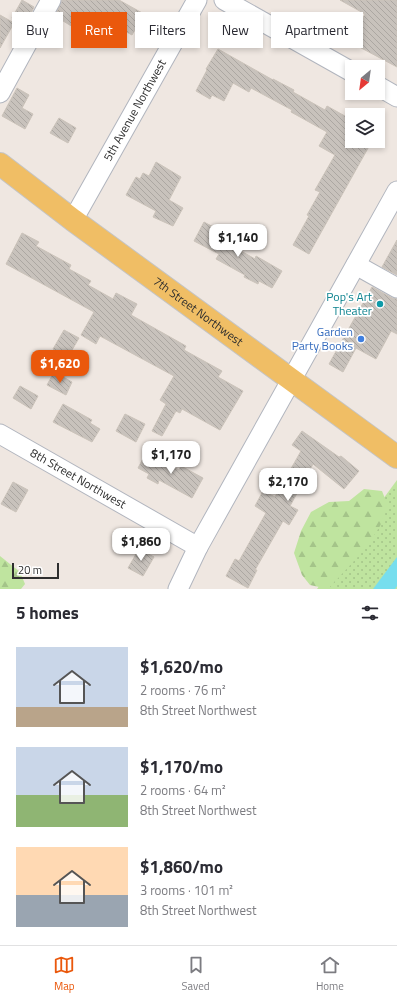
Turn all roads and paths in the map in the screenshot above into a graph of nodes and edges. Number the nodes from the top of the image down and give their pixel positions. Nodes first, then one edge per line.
1 (51, 0) edge
2 (197, 0) edge
3 (224, 0) edge
4 (345, 68) edge
5 (385, 90) edge
6 (0, 93) edge
7 (397, 97) edge
8 (0, 164) edge
9 (395, 201) edge
10 (73, 220) junction
11 (356, 265) junction
12 (397, 288) edge
13 (292, 381) junction
14 (0, 434) edge
15 (397, 456) edge
16 (198, 547) junction
17 (178, 589) edge

1 - 6 street
2 - 10 street, 5th Avenue Northwest
3 - 4 street
5 - 7 street
8 - 10 main road, 7th Street Northwest
9 - 11 street
10 - 13 main road, 7th Street Northwest
11 - 12 street
11 - 13 street
13 - 15 main road, 7th Street Northwest
13 - 16 street
14 - 16 street, 8th Street Northwest
16 - 17 street

